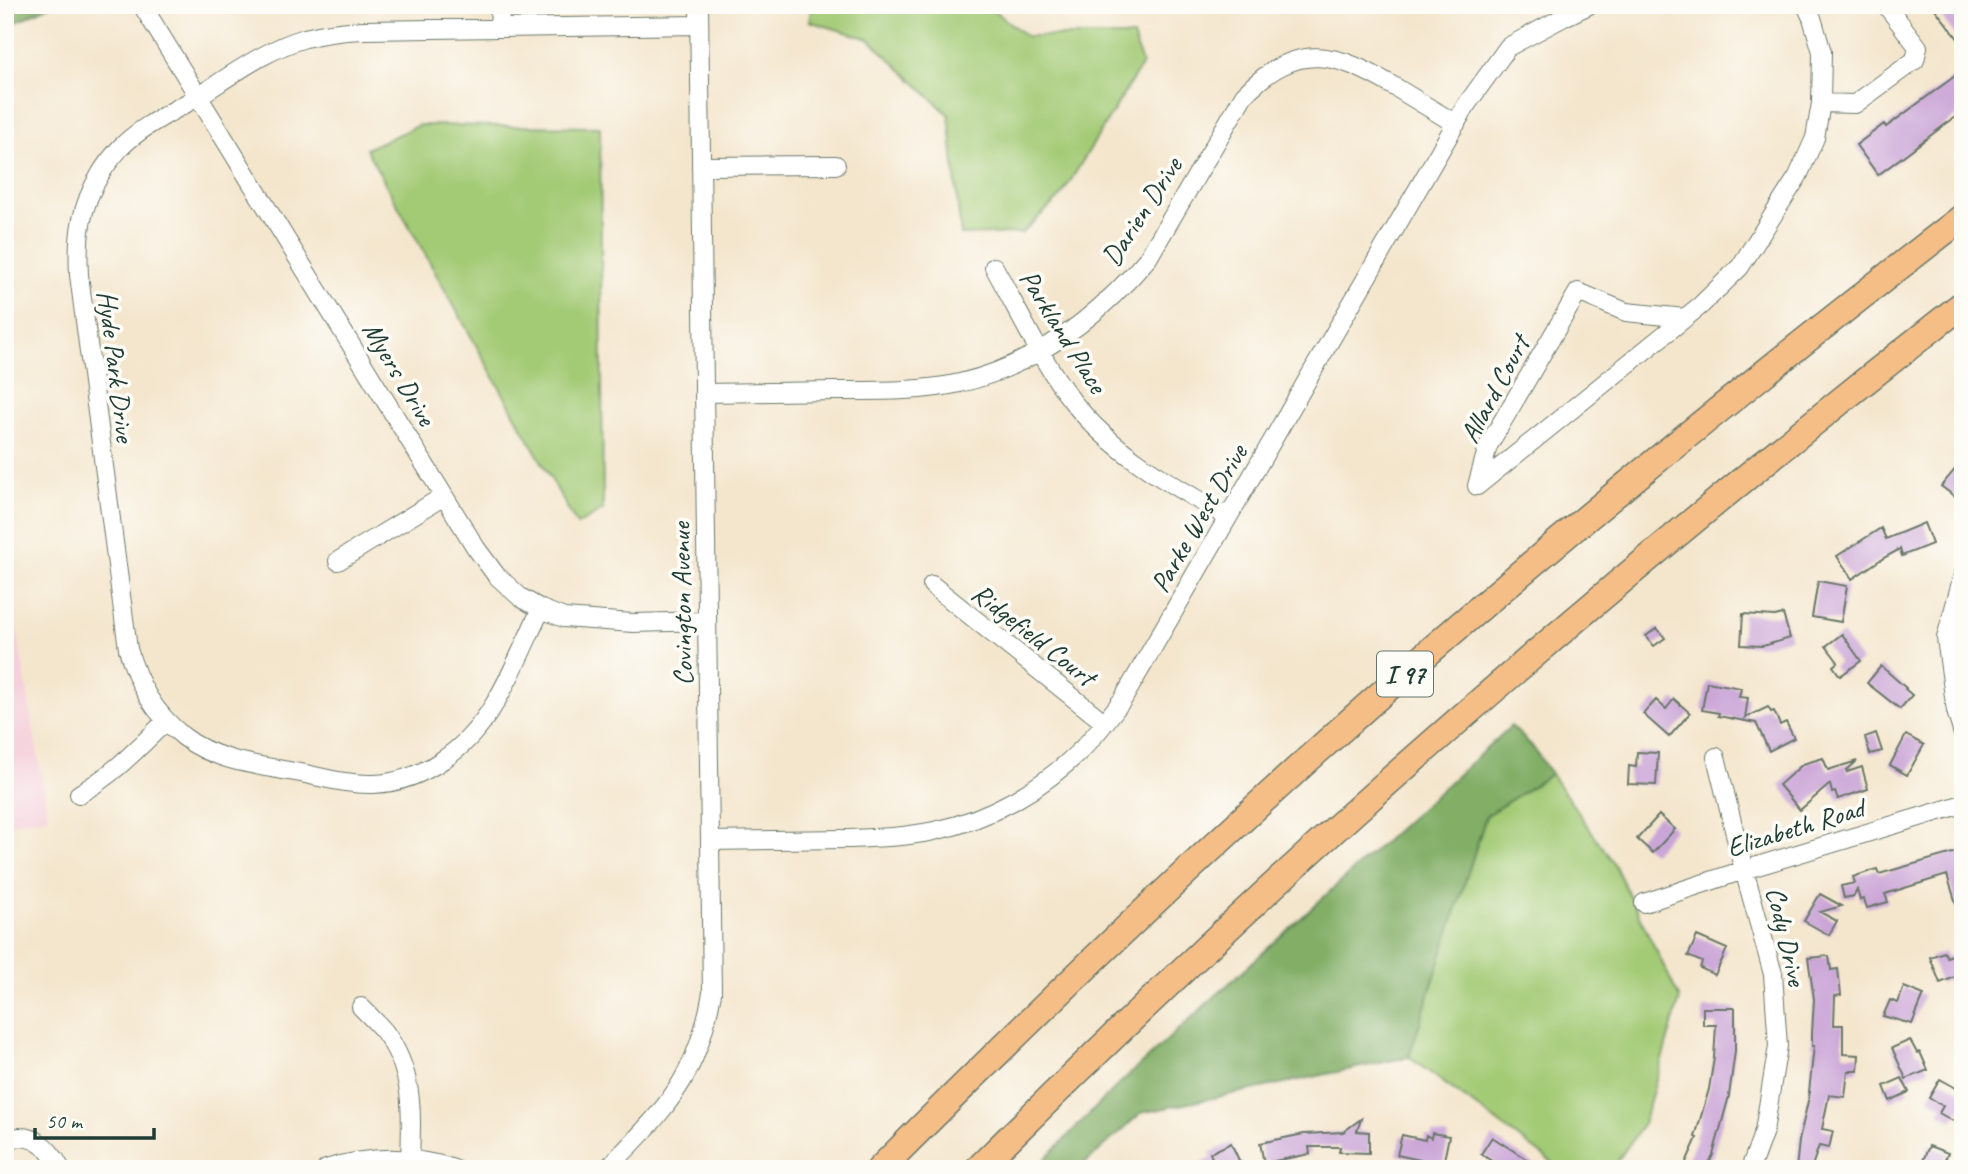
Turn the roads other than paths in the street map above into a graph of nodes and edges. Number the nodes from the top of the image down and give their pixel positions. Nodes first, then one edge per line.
1 (142, 5) edge
2 (499, 5) edge
3 (699, 5) edge
4 (1806, 5) edge
5 (1886, 5) edge
6 (1586, 6) edge
7 (699, 25) junction
8 (500, 28) junction
9 (198, 96) junction
10 (1821, 103) junction
11 (1456, 124) junction
12 (836, 165) dead end
13 (701, 166) junction
14 (1963, 217) edge
15 (994, 267) dead end
16 (1963, 304) edge
17 (1685, 318) junction
18 (1041, 351) junction
19 (704, 393) junction
20 (444, 496) junction
21 (1228, 517) junction
22 (338, 561) dead end
23 (1963, 575) edge
24 (932, 586) dead end
25 (541, 609) junction
26 (707, 621) junction
27 (166, 721) junction
28 (1105, 723) junction
29 (1963, 734) edge
30 (1716, 757) dead end
31 (79, 794) dead end
32 (1963, 804) edge
33 (710, 841) junction
34 (1744, 870) junction
35 (1644, 902) dead end
36 (361, 1007) dead end
37 (5, 1141) edge
38 (410, 1159) junction
39 (61, 1169) edge
40 (326, 1169) edge
41 (454, 1169) edge
42 (607, 1169) edge
43 (880, 1169) edge
44 (978, 1169) edge
45 (1750, 1169) edge

1 - 9 street, Myers Drive
2 - 8 street
3 - 7 street, Covington Avenue
4 - 10 street, Allard Court
5 - 10 street
6 - 11 street, Parke West Drive
7 - 8 street, Hyde Park Drive
7 - 13 street, Covington Avenue
8 - 9 street, Hyde Park Drive
9 - 20 street, Myers Drive
9 - 27 street, Hyde Park Drive
10 - 17 street, Allard Court
11 - 18 street, Darien Drive
11 - 21 street, Parke West Drive
12 - 13 street
13 - 19 street, Covington Avenue
14 - 43 highway, I 97
15 - 18 street, Parkland Place
16 - 44 highway, I 97
17 - 17 street, Allard Court
18 - 19 street, Darien Drive
18 - 21 street, Parkland Place
19 - 26 street, Covington Avenue
20 - 22 street
20 - 25 street, Myers Drive
21 - 28 street, Parke West Drive
23 - 29 street
24 - 28 street, Ridgefield Court
25 - 26 street, Myers Drive
25 - 27 street, Hyde Park Drive
26 - 33 street, Covington Avenue
27 - 31 street
28 - 33 street, Parke West Drive
30 - 34 street, Cody Drive
32 - 34 street, Elizabeth Road
33 - 42 street, Covington Avenue
34 - 35 street, Elizabeth Road
34 - 45 street, Cody Drive
36 - 38 street
37 - 39 street
38 - 40 street
38 - 41 street

